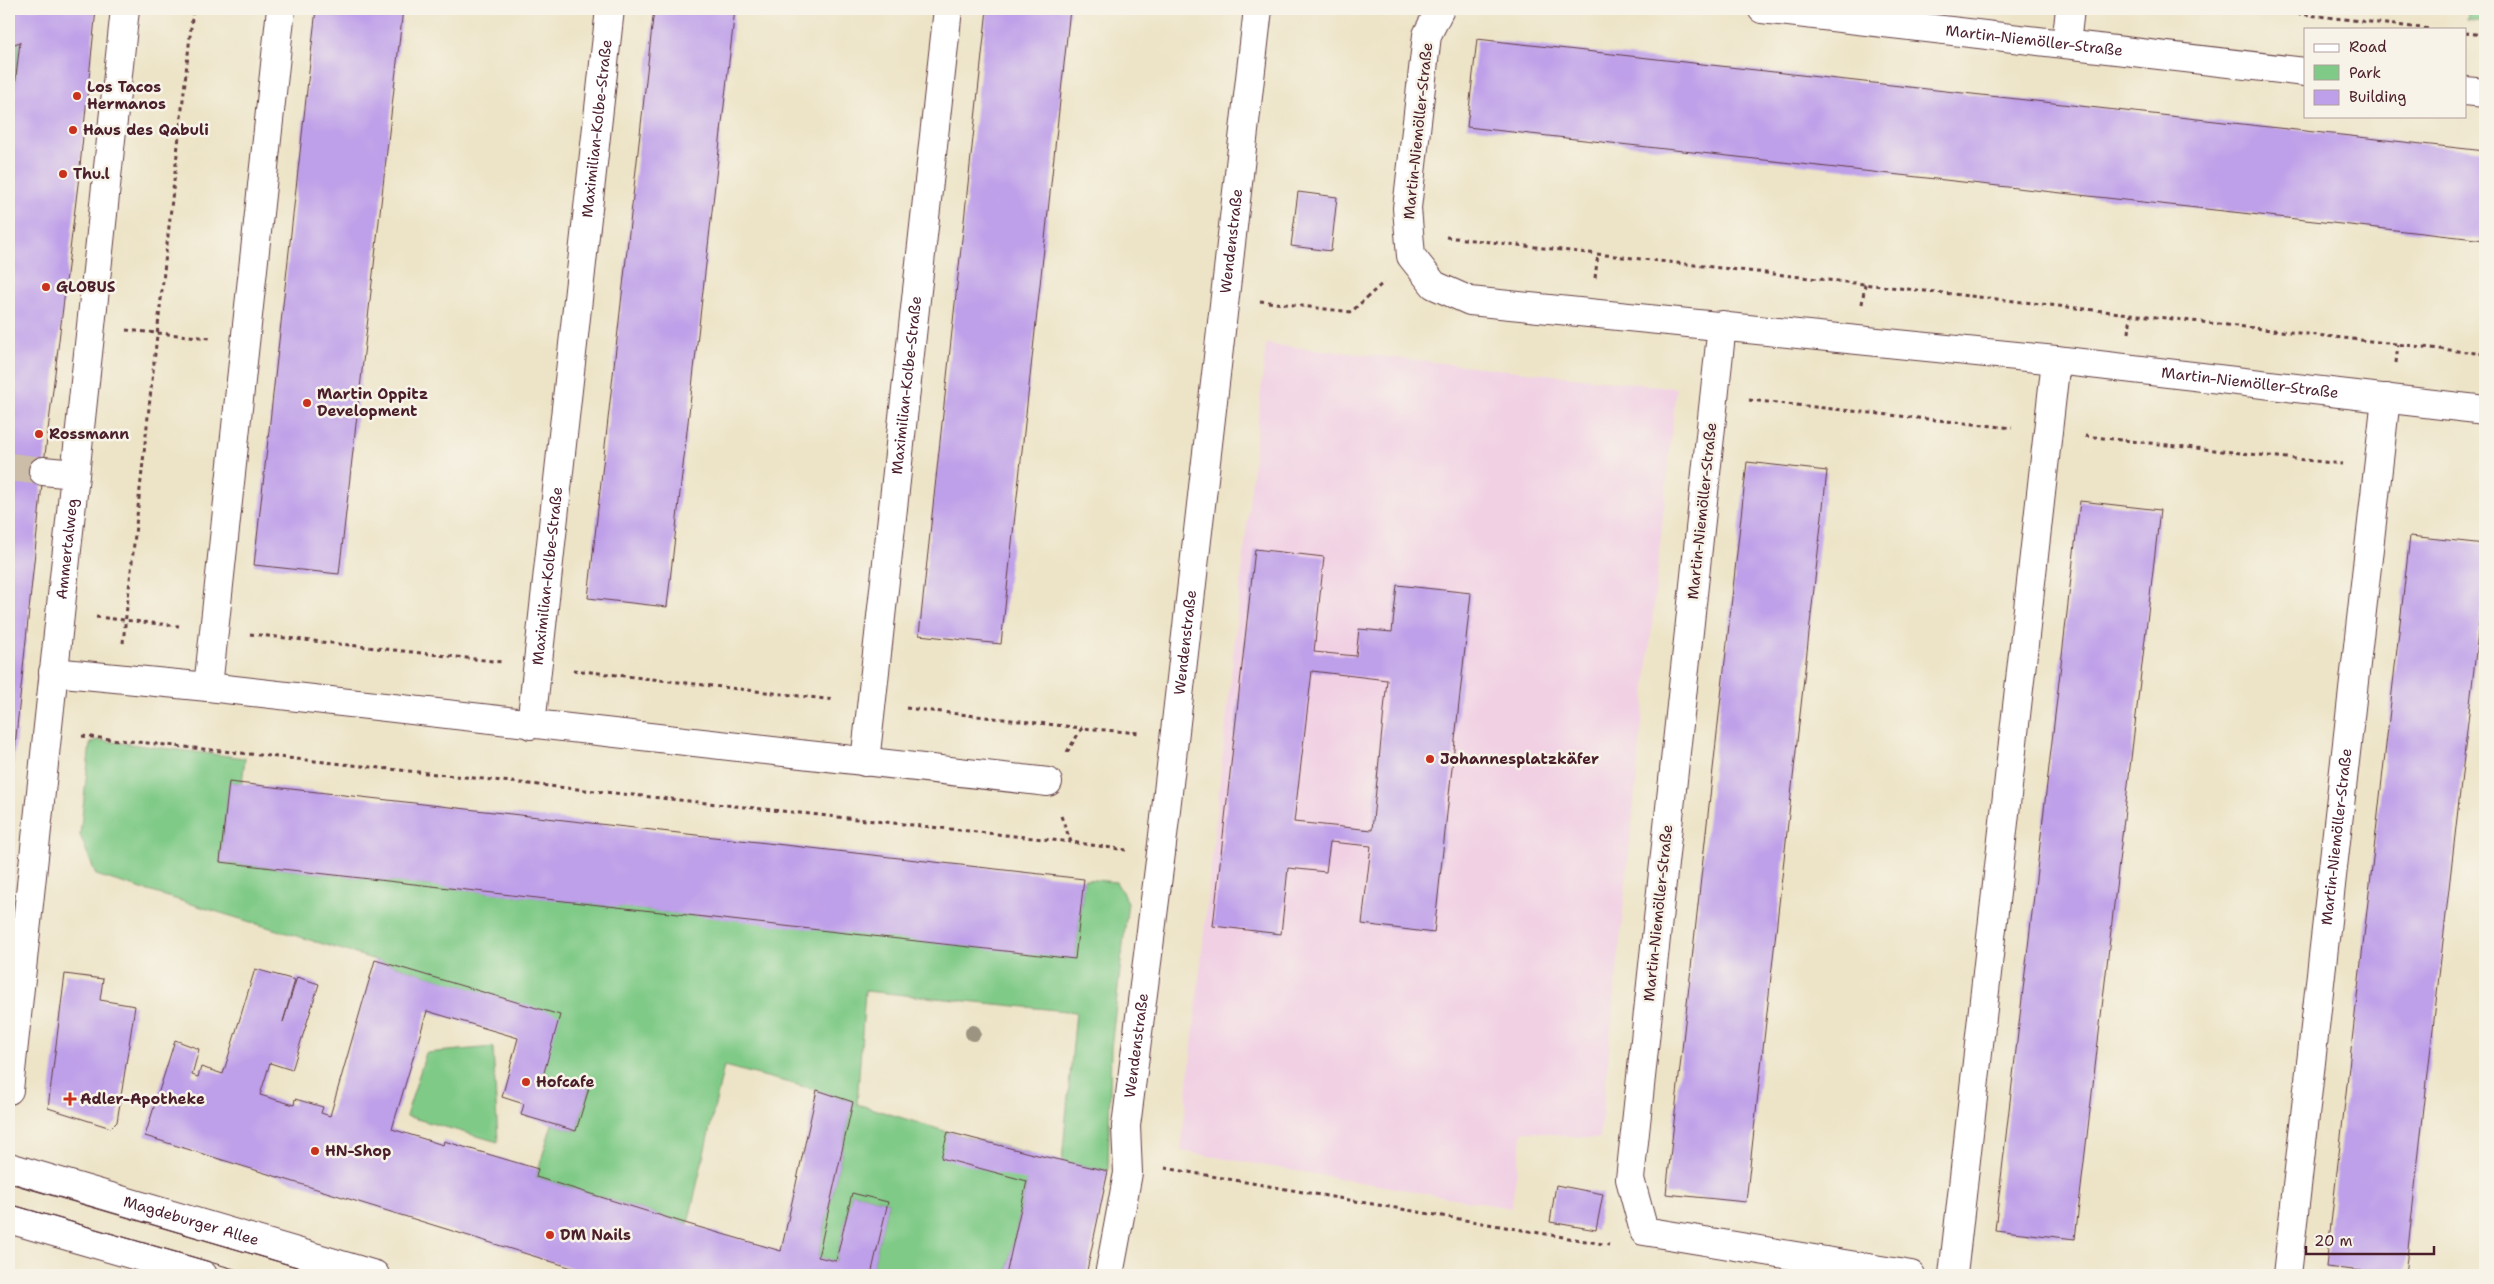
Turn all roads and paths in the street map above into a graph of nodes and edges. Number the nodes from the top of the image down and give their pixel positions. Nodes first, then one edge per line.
1 (125, 9) edge
2 (193, 9) edge
3 (281, 9) edge
4 (610, 9) edge
5 (948, 9) edge
6 (1258, 9) edge
7 (1440, 9) edge
8 (1762, 9) edge
9 (2070, 9) edge
10 (2257, 9) edge
11 (2421, 28) edge
12 (2466, 33) edge
13 (2485, 35) edge
14 (2066, 44) junction
15 (2304, 72) edge
16 (2466, 91) edge
17 (2485, 93) edge
18 (1411, 256) junction
19 (1225, 296) junction
20 (1722, 325) junction
21 (91, 327) junction
22 (157, 333) junction
23 (245, 341) junction
24 (2485, 354) edge
25 (2056, 360) junction
26 (2386, 398) junction
27 (2485, 410) edge
28 (43, 472) tunnel mouth
29 (75, 474) junction
30 (53, 672) junction
31 (119, 678) junction
32 (208, 687) junction
33 (531, 725) junction
34 (48, 732) junction
35 (1174, 736) junction
36 (865, 762) junction
37 (1048, 782) junction
38 (1071, 842) junction
39 (1105, 848) dead end
40 (9, 1090) edge
41 (9, 1167) edge
42 (1128, 1172) junction
43 (9, 1219) edge
44 (1644, 1231) junction
45 (203, 1275) edge
46 (374, 1275) edge
47 (1108, 1275) edge
48 (1911, 1275) edge
49 (1953, 1275) edge
50 (2287, 1275) edge

1 - 21 street, Ammertalweg
2 - 22 path
3 - 23 street
4 - 33 street, Maximilian-Kolbe-Straße
5 - 36 street, Maximilian-Kolbe-Straße
6 - 19 street, Wendenstraße
7 - 18 street, Martin-Niemöller-Straße
8 - 14 street, Martin-Niemöller-Straße
9 - 14 street
10 - 11 path
12 - 13 path
14 - 15 street, Martin-Niemöller-Straße
16 - 17 street
18 - 19 path
18 - 20 street, Martin-Niemöller-Straße
18 - 24 path
19 - 35 street, Wendenstraße
20 - 25 street, Martin-Niemöller-Straße
20 - 44 street, Martin-Niemöller-Straße
21 - 22 path
21 - 29 street, Ammertalweg
22 - 23 path
22 - 31 path
23 - 32 street
25 - 26 street, Martin-Niemöller-Straße
25 - 49 street
26 - 27 street, Martin-Niemöller-Straße
26 - 50 street, Martin-Niemöller-Straße
28 - 29 street
29 - 30 street, Ammertalweg
30 - 31 street
30 - 34 street, Ammertalweg
31 - 32 street
32 - 33 street
33 - 36 street
34 - 38 path
34 - 40 street, Ammertalweg
35 - 37 path
35 - 42 street, Wendenstraße
36 - 37 street
37 - 38 path
38 - 39 path
41 - 46 street, Magdeburger Allee
42 - 44 path
42 - 47 street, Wendenstraße
43 - 45 street
44 - 48 street

